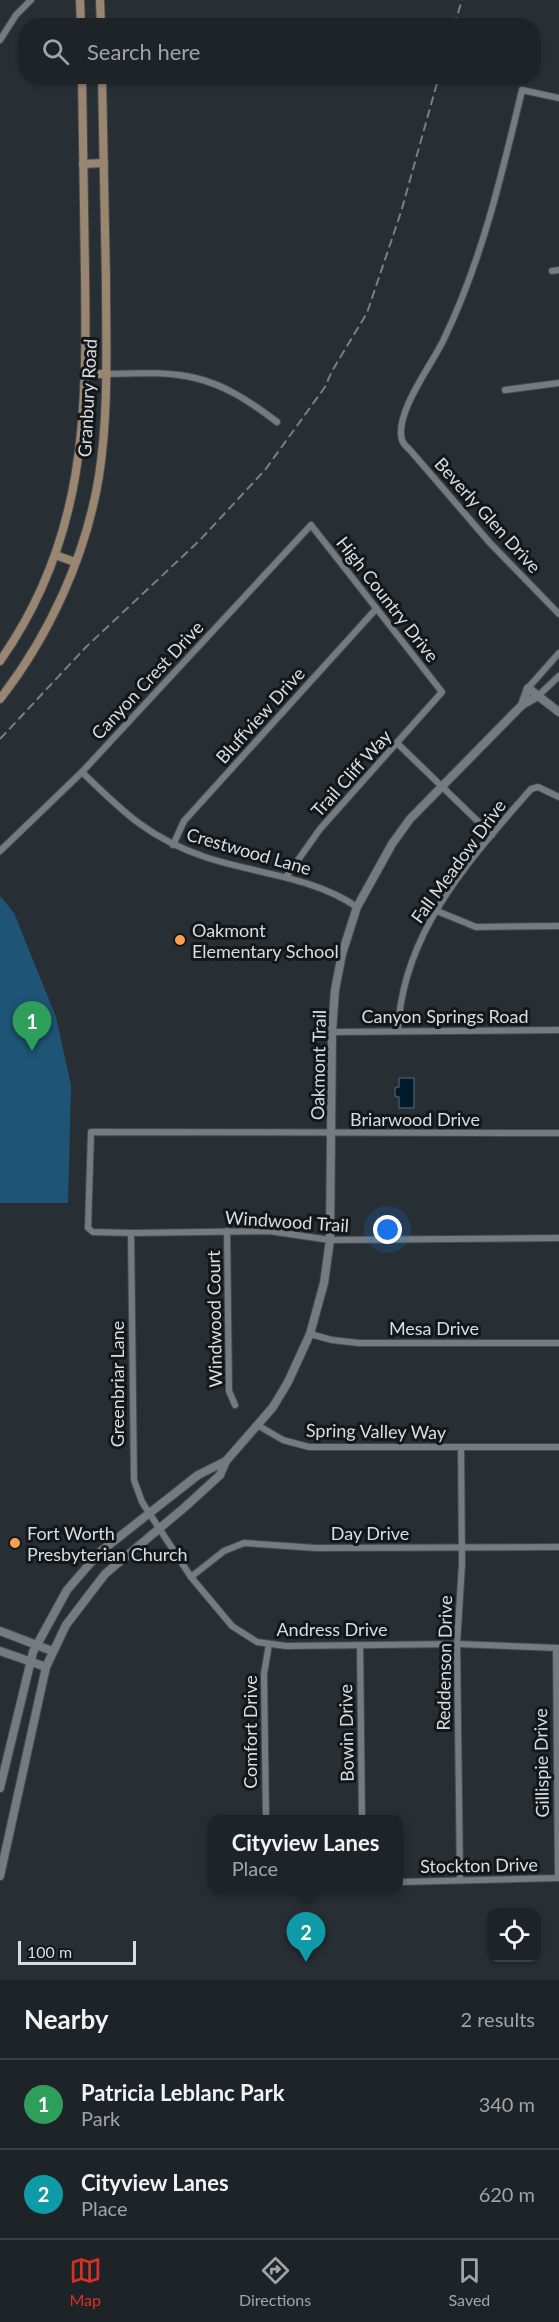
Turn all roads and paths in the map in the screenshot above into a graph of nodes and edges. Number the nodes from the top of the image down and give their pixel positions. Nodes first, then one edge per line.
1 (31, 0) edge
2 (80, 0) edge
3 (100, 0) edge
4 (81, 18) edge
5 (101, 18) edge
6 (1, 37) edge
7 (82, 84) edge
8 (102, 84) edge
9 (559, 98) edge
10 (104, 163) junction
11 (83, 164) junction
12 (86, 374) junction
13 (107, 374) junction
14 (559, 383) edge
15 (505, 390) dead end
16 (277, 422) dead end
17 (311, 525) joint
18 (55, 555) junction
19 (75, 562) junction
20 (376, 609) junction
21 (559, 614) edge
22 (559, 652) edge
23 (0, 661) edge
24 (559, 676) edge
25 (528, 688) junction
26 (442, 692) joint
27 (538, 696) junction
28 (0, 699) edge
29 (522, 705) junction
30 (559, 712) edge
31 (398, 744) junction
32 (82, 772) junction
33 (442, 788) junction
34 (559, 797) edge
35 (492, 835) junction
36 (173, 845) junction
37 (0, 851) edge
38 (286, 877) junction
39 (357, 907) junction
40 (437, 911) junction
41 (559, 926) edge
42 (559, 1030) edge
43 (398, 1031) junction
44 (332, 1032) junction
45 (559, 1133) edge
46 (331, 1134) junction
47 (88, 1228) joint
48 (227, 1231) junction
49 (131, 1233) junction
50 (559, 1238) edge
51 (330, 1240) junction
52 (310, 1334) junction
53 (559, 1343) edge
54 (235, 1405) dead end
55 (259, 1426) junction
56 (461, 1447) junction
57 (559, 1447) edge
58 (226, 1461) junction
59 (149, 1512) junction
60 (159, 1529) junction
61 (462, 1547) junction
62 (559, 1547) edge
63 (192, 1577) junction
64 (0, 1631) edge
65 (36, 1644) junction
66 (269, 1644) junction
67 (457, 1644) junction
68 (360, 1645) junction
69 (558, 1648) edge
70 (0, 1651) edge
71 (52, 1651) junction
72 (30, 1662) junction
73 (46, 1667) junction
74 (558, 1776) edge
75 (0, 1788) edge
76 (266, 1815) edge
77 (362, 1815) edge
78 (0, 1876) edge
79 (558, 1878) edge
80 (460, 1880) junction
81 (403, 1882) edge

1 - 6 street
2 - 4 main road
3 - 5 main road
7 - 11 main road, Granbury Road
8 - 10 main road, Granbury Road
9 - 21 street, Beverly Glen Drive
10 - 11 main road
10 - 13 main road, Granbury Road
11 - 12 main road, Granbury Road
12 - 13 main road
12 - 18 main road, Granbury Road
13 - 16 street
13 - 19 main road, Granbury Road
14 - 15 street
17 - 20 street, High Country Drive
17 - 32 street, Canyon Crest Drive
18 - 19 main road
18 - 23 main road, Granbury Road
19 - 28 main road, Granbury Road
20 - 26 street, High Country Drive
20 - 36 street, Bluffview Drive
22 - 25 street, Oakmont Trail
24 - 27 street, Oakmont Trail
25 - 27 street
25 - 29 street, Oakmont Trail
26 - 31 street, Trail Cliff Way
27 - 29 street, Oakmont Trail
27 - 30 street
29 - 33 street, Oakmont Trail
31 - 33 street
31 - 38 street, Trail Cliff Way
32 - 36 street, Crestwood Lane
32 - 37 street, Canyon Crest Drive
33 - 35 street
33 - 39 street, Oakmont Trail
34 - 35 street, Fall Meadow Drive
35 - 40 street, Fall Meadow Drive
36 - 38 street, Crestwood Lane
38 - 39 street, Crestwood Lane
39 - 44 street, Oakmont Trail
40 - 41 street
40 - 43 street, Fall Meadow Drive
42 - 43 street, Canyon Springs Road
43 - 44 street, Canyon Springs Road
44 - 46 street, Oakmont Trail
45 - 46 street, Briarwood Drive
46 - 47 street, Briarwood Drive
46 - 51 street, Oakmont Trail
47 - 49 street, Windwood Trail
48 - 49 street, Windwood Trail
48 - 51 street, Windwood Trail
48 - 54 street, Windwood Court
49 - 59 street, Greenbriar Lane
50 - 51 street, Windwood Trail
51 - 52 street, Oakmont Trail
52 - 53 street, Mesa Drive
52 - 55 street, Oakmont Trail
55 - 56 street, Spring Valley Way
55 - 58 street, Oakmont Trail
56 - 57 street, Spring Valley Way
56 - 61 street, Reddenson Drive
58 - 59 street, Oakmont Trail
58 - 60 street, Oakmont Trail
59 - 60 street, Greenbriar Lane
59 - 65 street, Oakmont Trail
60 - 63 street, Andress Drive
60 - 71 street, Oakmont Trail
61 - 62 street, Day Drive
61 - 63 street, Day Drive
61 - 67 street, Reddenson Drive
63 - 66 street, Andress Drive
64 - 65 street
65 - 71 street
65 - 72 street, Oakmont Trail
66 - 68 street, Andress Drive
66 - 76 street, Comfort Drive
67 - 68 street, Andress Drive
67 - 69 street, Andress Drive
67 - 80 street, Reddenson Drive
68 - 77 street, Bowin Drive
69 - 74 street, Gillispie Drive
70 - 72 street
71 - 73 street, Oakmont Trail
72 - 73 street
72 - 75 street, Oakmont Trail
73 - 78 street, Oakmont Trail
74 - 79 street, Gillispie Drive
79 - 80 street, Stockton Drive
80 - 81 street, Stockton Drive

